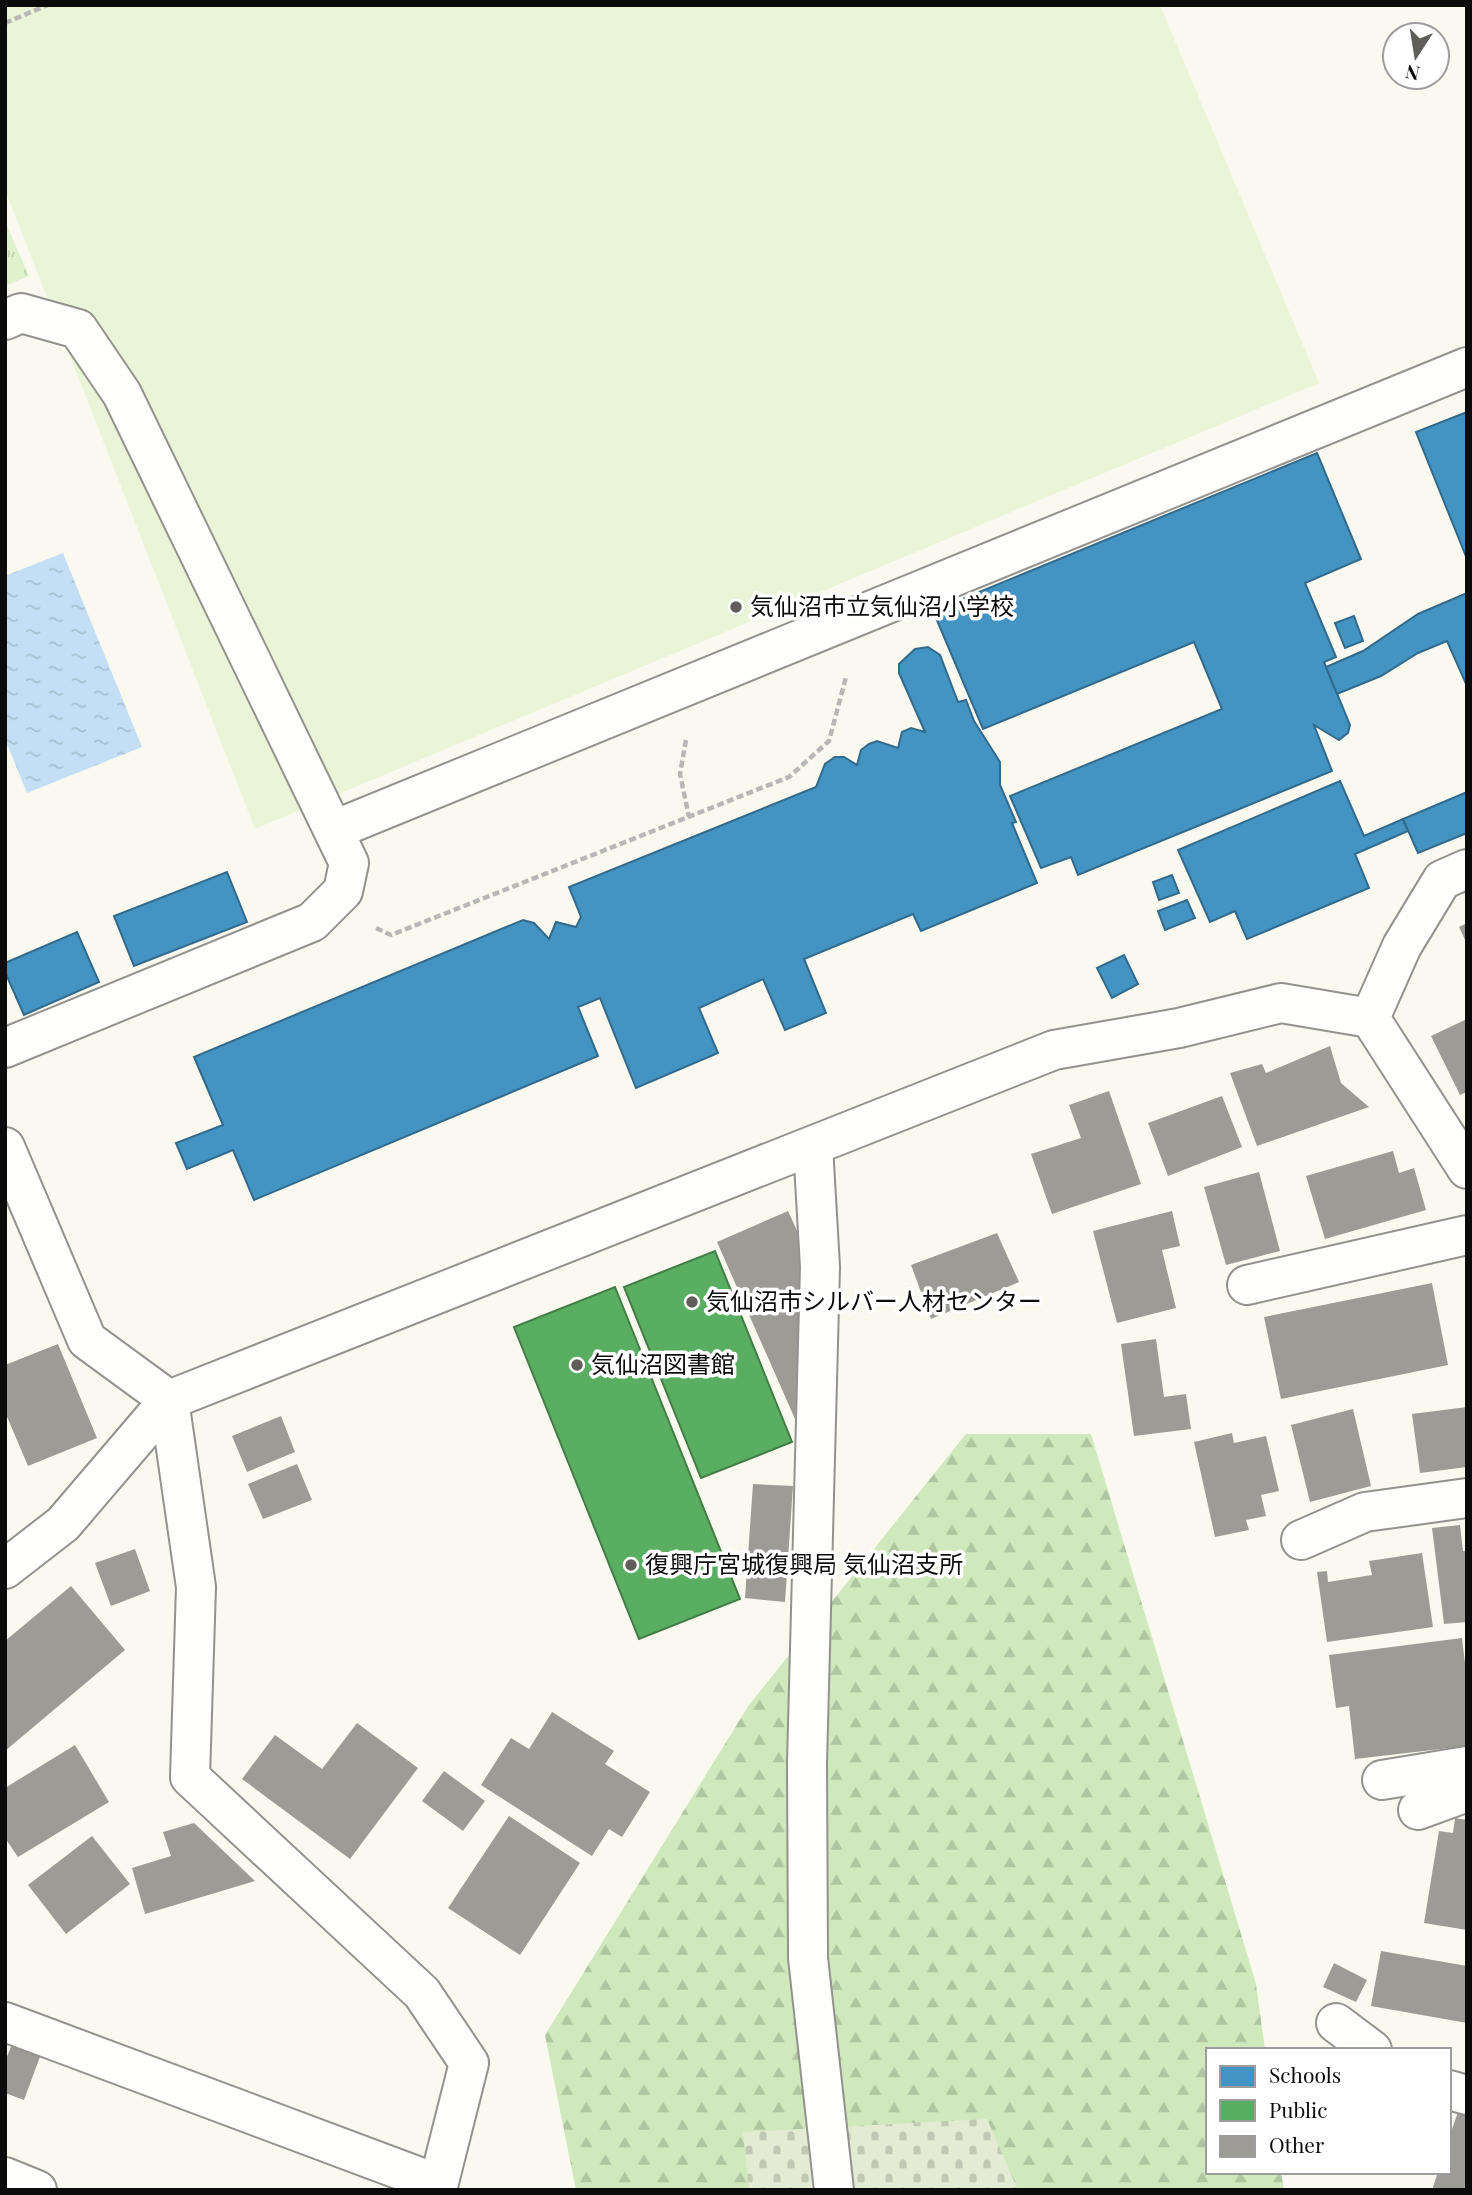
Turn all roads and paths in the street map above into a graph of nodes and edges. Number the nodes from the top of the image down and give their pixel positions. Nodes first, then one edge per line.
1 (48, 5) edge
2 (5, 23) edge
3 (5, 320) edge
4 (1467, 367) edge
5 (861, 615) junction
6 (682, 688) junction
7 (689, 817) junction
8 (334, 830) junction
9 (1467, 869) edge
10 (343, 891) junction
11 (1370, 1018) junction
12 (5, 1048) edge
13 (813, 1146) junction
14 (5, 1147) edge
15 (1467, 1170) edge
16 (1467, 1234) edge
17 (1247, 1285) dead end
18 (169, 1400) junction
19 (1467, 1497) edge
20 (1301, 1540) dead end
21 (5, 1569) edge
22 (1467, 1766) edge
23 (1382, 1780) dead end
24 (1467, 1792) edge
25 (1418, 1810) dead end
26 (5, 2022) edge
27 (1336, 2023) dead end
28 (1369, 2048) edge
29 (5, 2177) edge
30 (438, 2187) edge
31 (37, 2190) edge
32 (834, 2190) edge

1 - 2 path
3 - 8 street
4 - 5 street
5 - 6 street
5 - 7 path
6 - 7 path
6 - 8 street
7 - 10 path
8 - 10 street
9 - 11 street
10 - 12 street
11 - 13 street
11 - 15 street
13 - 18 street
13 - 32 street
14 - 18 street
16 - 17 street
18 - 21 street
18 - 30 street
19 - 20 street
22 - 23 street
24 - 25 street
26 - 30 street
27 - 28 street
29 - 31 street

